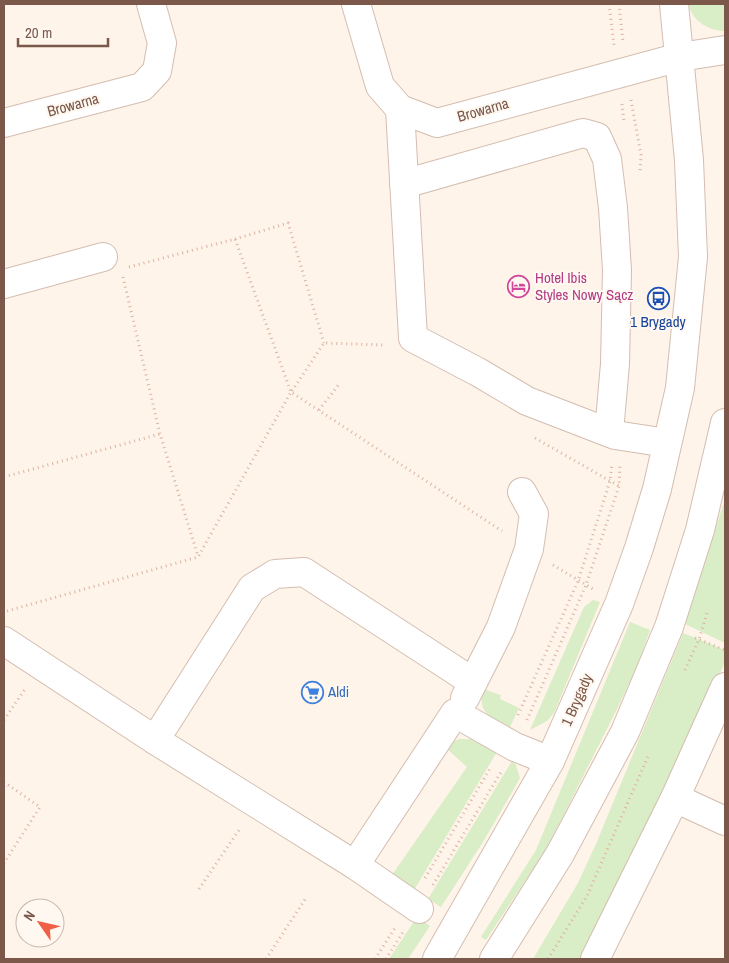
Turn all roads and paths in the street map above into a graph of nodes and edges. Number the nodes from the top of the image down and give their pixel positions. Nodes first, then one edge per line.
1 (151, 4) edge
2 (356, 4) edge
3 (619, 4) edge
4 (674, 4) edge
5 (725, 50) edge
6 (680, 57) junction
7 (626, 72) junction
8 (400, 110) junction
9 (4, 123) edge
10 (640, 174) dead end
11 (404, 184) junction
12 (234, 239) junction
13 (103, 257) dead end
14 (4, 284) edge
15 (324, 343) junction
16 (392, 350) dead end
17 (340, 383) dead end
18 (292, 392) junction
19 (319, 410) junction
20 (725, 423) edge
21 (160, 434) junction
22 (615, 434) junction
23 (534, 437) dead end
24 (667, 443) junction
25 (4, 477) edge
26 (610, 482) junction
27 (619, 486) junction
28 (522, 492) dead end
29 (528, 549) junction
30 (198, 557) junction
31 (578, 581) junction
32 (586, 586) junction
33 (619, 604) junction
34 (4, 612) edge
35 (669, 627) junction
36 (4, 641) edge
37 (725, 650) edge
38 (473, 682) junction
39 (725, 687) edge
40 (455, 713) junction
41 (155, 740) junction
42 (511, 744) junction
43 (550, 761) junction
44 (4, 782) edge
45 (674, 798) junction
46 (725, 820) edge
47 (4, 863) edge
48 (355, 865) junction
49 (306, 898) dead end
50 (414, 906) junction
51 (266, 959) edge
52 (375, 959) edge
53 (386, 959) edge
54 (437, 959) edge
55 (494, 959) edge
56 (595, 959) edge

1 - 9 street, Browarna
2 - 8 street
3 - 7 path
4 - 6 street, 1 Brygady
5 - 6 street, Browarna
6 - 7 street, Browarna
6 - 24 street, 1 Brygady
7 - 8 street, Browarna
7 - 10 path
8 - 11 street
11 - 22 street
11 - 22 street
12 - 15 path
12 - 18 path
12 - 21 path
13 - 14 street
15 - 16 path
15 - 18 path
17 - 19 path
18 - 19 path
18 - 30 path
19 - 29 path
20 - 35 street
21 - 25 path
21 - 30 path
22 - 24 street
22 - 27 path
23 - 26 path
24 - 33 street, 1 Brygady
26 - 27 path
26 - 31 path
27 - 32 path
28 - 29 street
29 - 31 path
29 - 38 street
30 - 34 path
31 - 32 path
31 - 42 path
32 - 33 path
32 - 42 path
33 - 43 street, 1 Brygady
35 - 37 path
35 - 55 street
36 - 41 street
38 - 40 street
38 - 41 street
39 - 45 street
40 - 42 street
40 - 48 street
41 - 48 street
42 - 43 street
42 - 50 path
42 - 50 path
43 - 54 street, 1 Brygady
44 - 47 path
45 - 46 street
45 - 56 street
48 - 50 street
49 - 51 path
50 - 52 path
50 - 53 path

